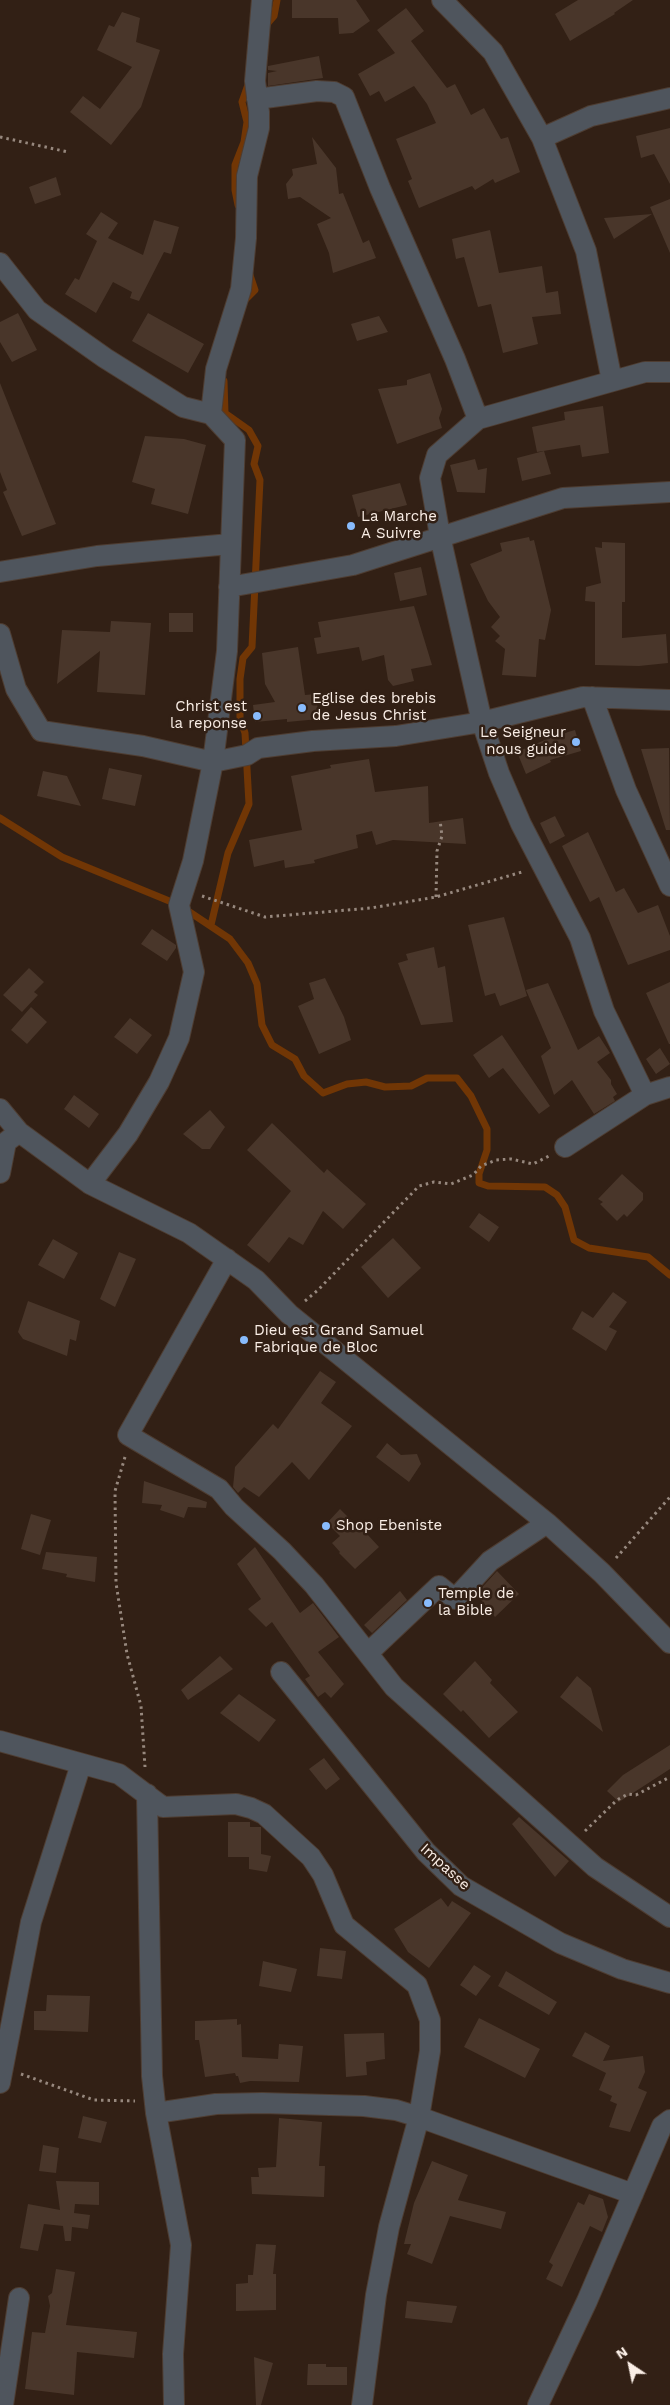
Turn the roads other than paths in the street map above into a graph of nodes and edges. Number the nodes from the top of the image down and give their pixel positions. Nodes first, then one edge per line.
1 (262, 0) edge
2 (442, 0) edge
3 (670, 98) edge
4 (257, 99) junction
5 (542, 138) junction
6 (0, 263) edge
7 (670, 372) edge
8 (612, 381) junction
9 (211, 414) junction
10 (478, 419) junction
11 (670, 492) edge
12 (440, 536) junction
13 (230, 544) junction
14 (0, 572) edge
15 (229, 587) junction
16 (0, 634) edge
17 (592, 697) junction
18 (670, 700) edge
19 (482, 722) junction
20 (213, 762) junction
21 (670, 886) edge
22 (670, 1087) edge
23 (645, 1095) junction
24 (0, 1109) edge
25 (19, 1132) junction
26 (565, 1147) dead end
27 (0, 1173) edge
28 (90, 1184) junction
29 (227, 1259) junction
30 (547, 1523) junction
31 (670, 1643) edge
32 (368, 1652) junction
33 (281, 1672) dead end
34 (0, 1741) edge
35 (81, 1764) junction
36 (147, 1794) junction
37 (670, 1917) edge
38 (670, 1982) edge
39 (1, 2075) edge
40 (156, 2108) junction
41 (419, 2117) junction
42 (670, 2120) edge
43 (633, 2194) junction
44 (19, 2298) dead end
45 (3, 2405) edge
46 (174, 2405) edge
47 (362, 2405) edge
48 (538, 2405) edge

1 - 4 street
2 - 5 street
3 - 5 street
4 - 9 street
4 - 10 street
5 - 8 street
6 - 9 street
7 - 8 street
8 - 10 street
9 - 13 street
10 - 12 street
11 - 12 street
12 - 15 street
12 - 19 street
13 - 14 street
13 - 15 street
15 - 20 street
16 - 20 street
17 - 18 street
17 - 19 street
17 - 21 street
19 - 20 street
19 - 23 street
20 - 28 street
22 - 23 street
23 - 26 street
24 - 25 street
25 - 27 street
25 - 28 street
28 - 29 street
29 - 30 street
29 - 32 street
30 - 31 street
30 - 32 street
32 - 37 street
33 - 38 street, Impasse
34 - 35 street
35 - 36 street
35 - 39 street
36 - 40 street
36 - 41 street
40 - 41 street
40 - 46 street
41 - 43 street
41 - 47 street
42 - 43 street
43 - 48 street
44 - 45 street

